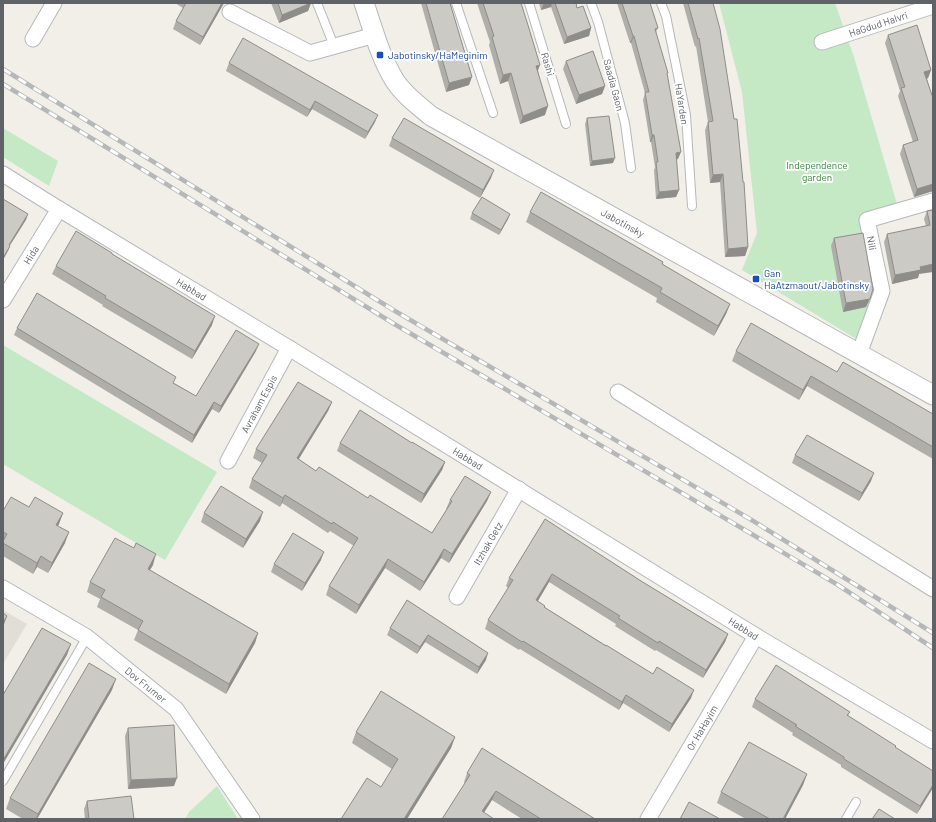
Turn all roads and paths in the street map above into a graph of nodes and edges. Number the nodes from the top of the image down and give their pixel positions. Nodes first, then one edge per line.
1 (54, 3) edge
2 (317, 3) edge
3 (364, 3) edge
4 (456, 3) edge
5 (529, 3) edge
6 (591, 3) edge
7 (661, 3) edge
8 (933, 6) edge
9 (230, 12) dead end
10 (375, 35) junction
11 (33, 39) dead end
12 (822, 42) dead end
13 (334, 46) junction
14 (493, 113) dead end
15 (566, 124) dead end
16 (631, 168) dead end
17 (3, 174) edge
18 (933, 201) edge
19 (692, 206) dead end
20 (59, 210) junction
21 (3, 300) edge
22 (289, 348) junction
23 (859, 354) junction
24 (618, 392) dead end
25 (933, 395) edge
26 (228, 460) dead end
27 (519, 489) junction
28 (3, 588) edge
29 (933, 589) edge
30 (457, 598) dead end
31 (756, 636) junction
32 (86, 637) junction
33 (933, 741) edge
34 (3, 781) edge
35 (856, 802) dead end
36 (252, 819) edge
37 (648, 819) edge
38 (846, 819) edge

1 - 11 street
2 - 13 lane
3 - 10 street, Jabotinsky
4 - 14 lane
5 - 15 lane, Rashi
6 - 16 lane, Saadia Gaon
7 - 19 lane, HaYarden
8 - 12 street, HaGdud HaIvri
9 - 13 street
10 - 13 street
10 - 23 street, Jabotinsky
17 - 20 street, Habbad
18 - 23 street, Nili
20 - 21 street, Hida
20 - 22 street, Habbad
22 - 26 street, Avraham Espis
22 - 27 street, Habbad
23 - 25 street, Jabotinsky
24 - 29 street
27 - 30 street, Itzhak Getz
27 - 31 street, Habbad
28 - 32 street, Dov Frumer
31 - 33 street, Habbad
31 - 37 street, Or HaHayim
32 - 34 lane
32 - 36 street, Dov Frumer
35 - 38 lane

